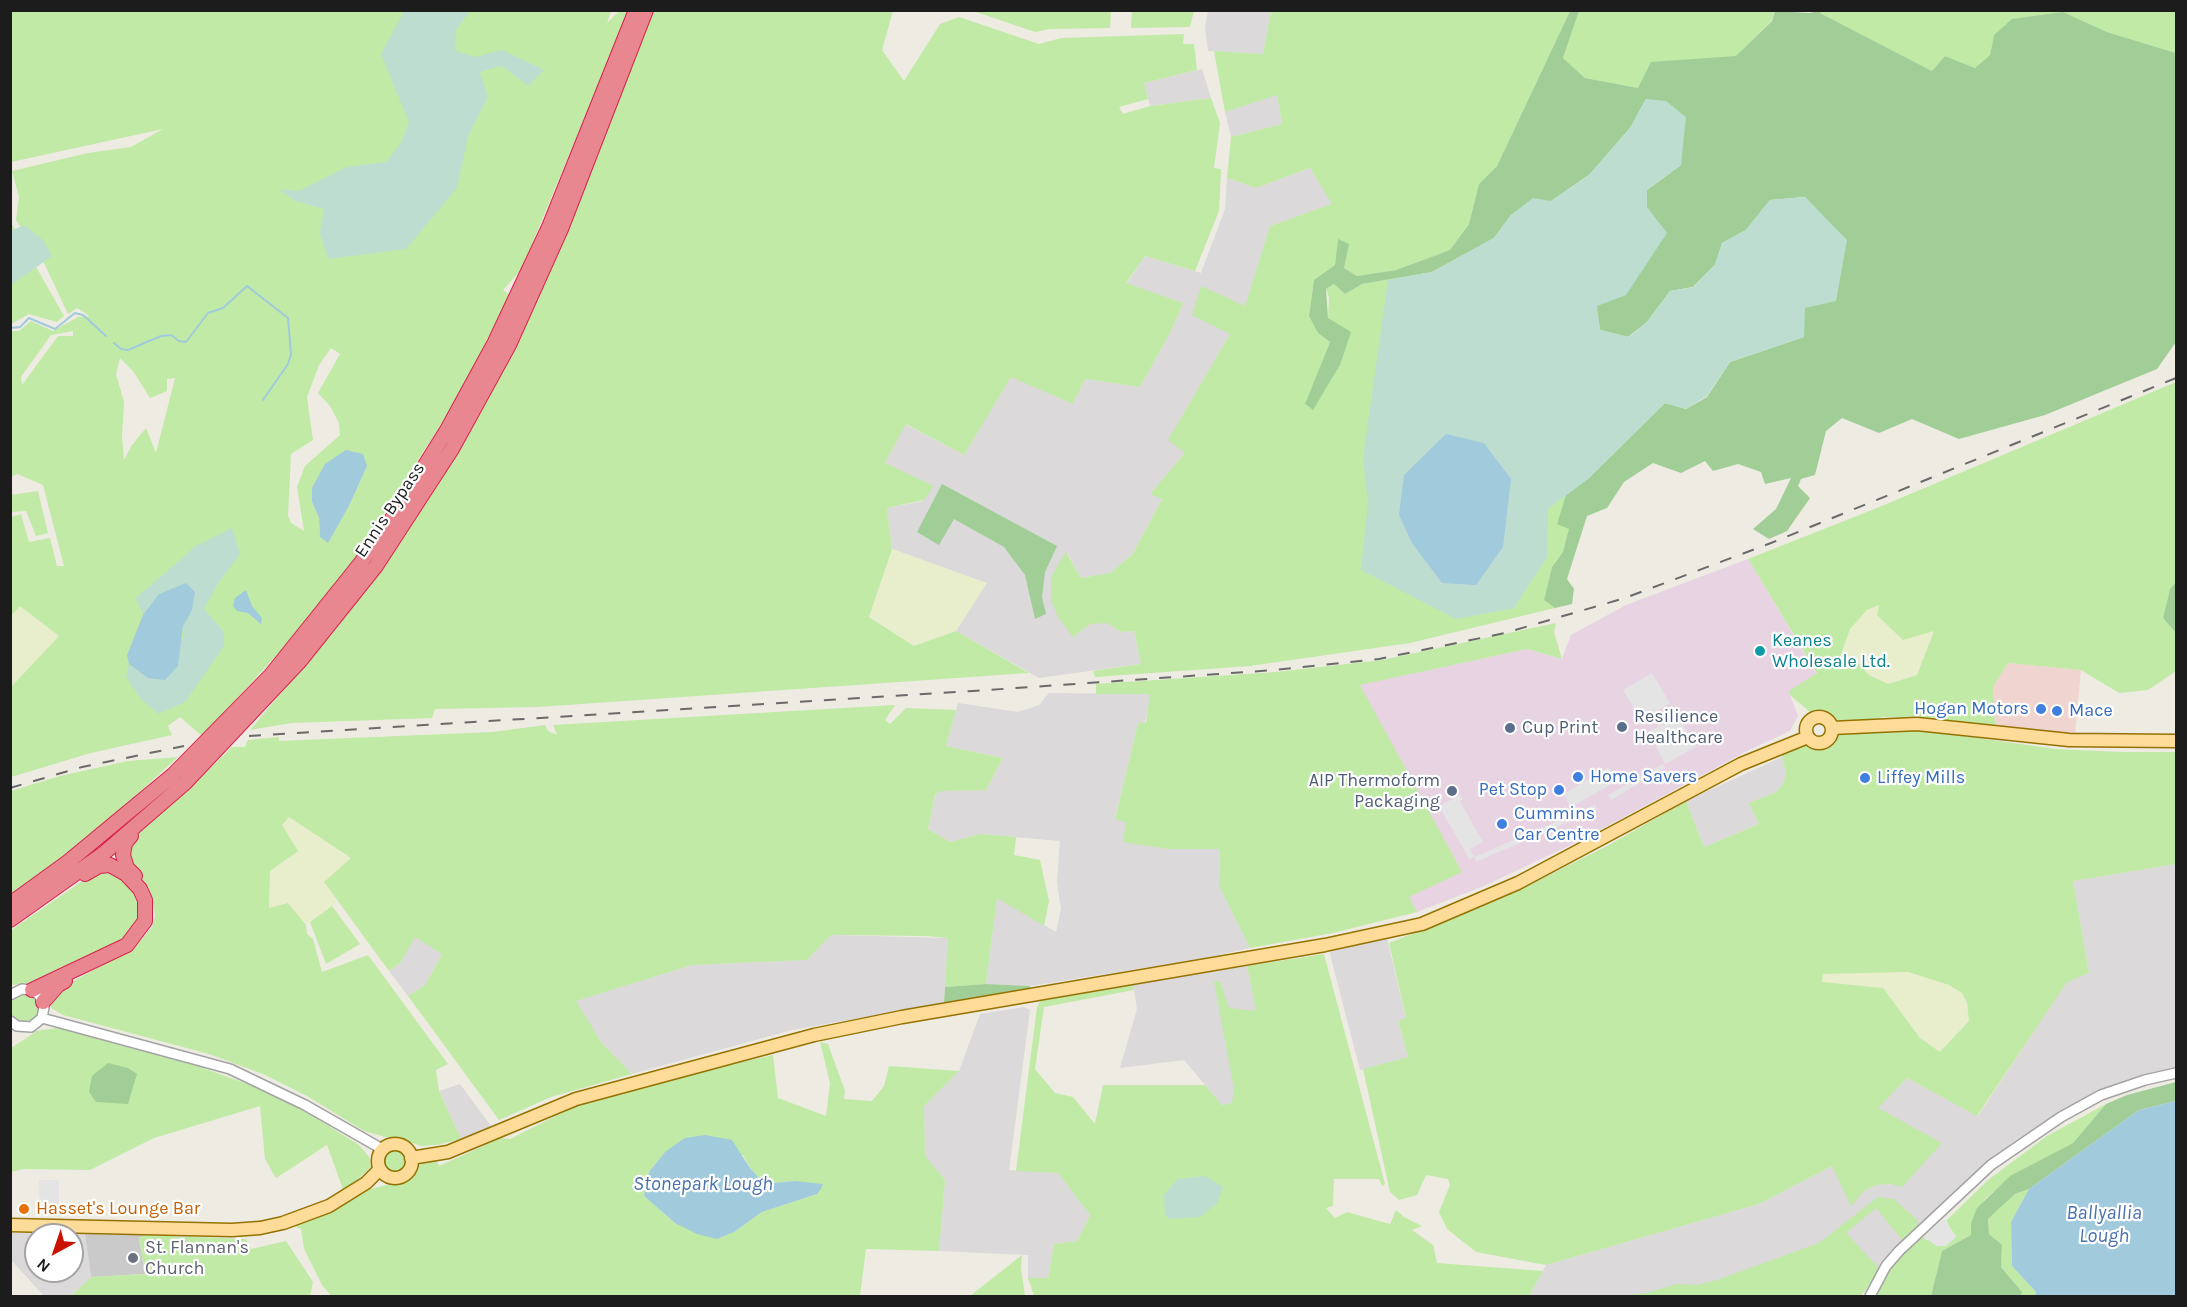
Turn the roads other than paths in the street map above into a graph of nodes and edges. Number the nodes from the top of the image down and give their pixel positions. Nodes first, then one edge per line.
1 (636, 10) edge
2 (646, 10) edge
3 (1832, 728) junction
4 (1808, 737) junction
5 (2176, 741) edge
6 (143, 820) junction
7 (48, 895) junction
8 (10, 904) edge
9 (10, 920) edge
10 (10, 989) edge
11 (27, 989) junction
12 (10, 995) edge
13 (43, 1002) junction
14 (42, 1018) junction
15 (10, 1021) edge
16 (2176, 1073) edge
17 (382, 1149) junction
18 (411, 1158) junction
19 (380, 1169) junction
20 (10, 1225) edge
21 (1870, 1296) edge

1 - 8 highway, Ennis Bypass
2 - 6 highway, Ennis Bypass
3 - 4 main road
3 - 4 main road
3 - 5 main road
4 - 18 main road
6 - 7 highway, Ennis Bypass
6 - 13 highway
7 - 9 highway, Ennis Bypass
7 - 11 highway
10 - 11 street
11 - 12 street
11 - 13 street
13 - 14 street
14 - 15 street
14 - 17 street
16 - 21 street
17 - 18 main road
17 - 19 main road
18 - 19 main road
19 - 20 main road

